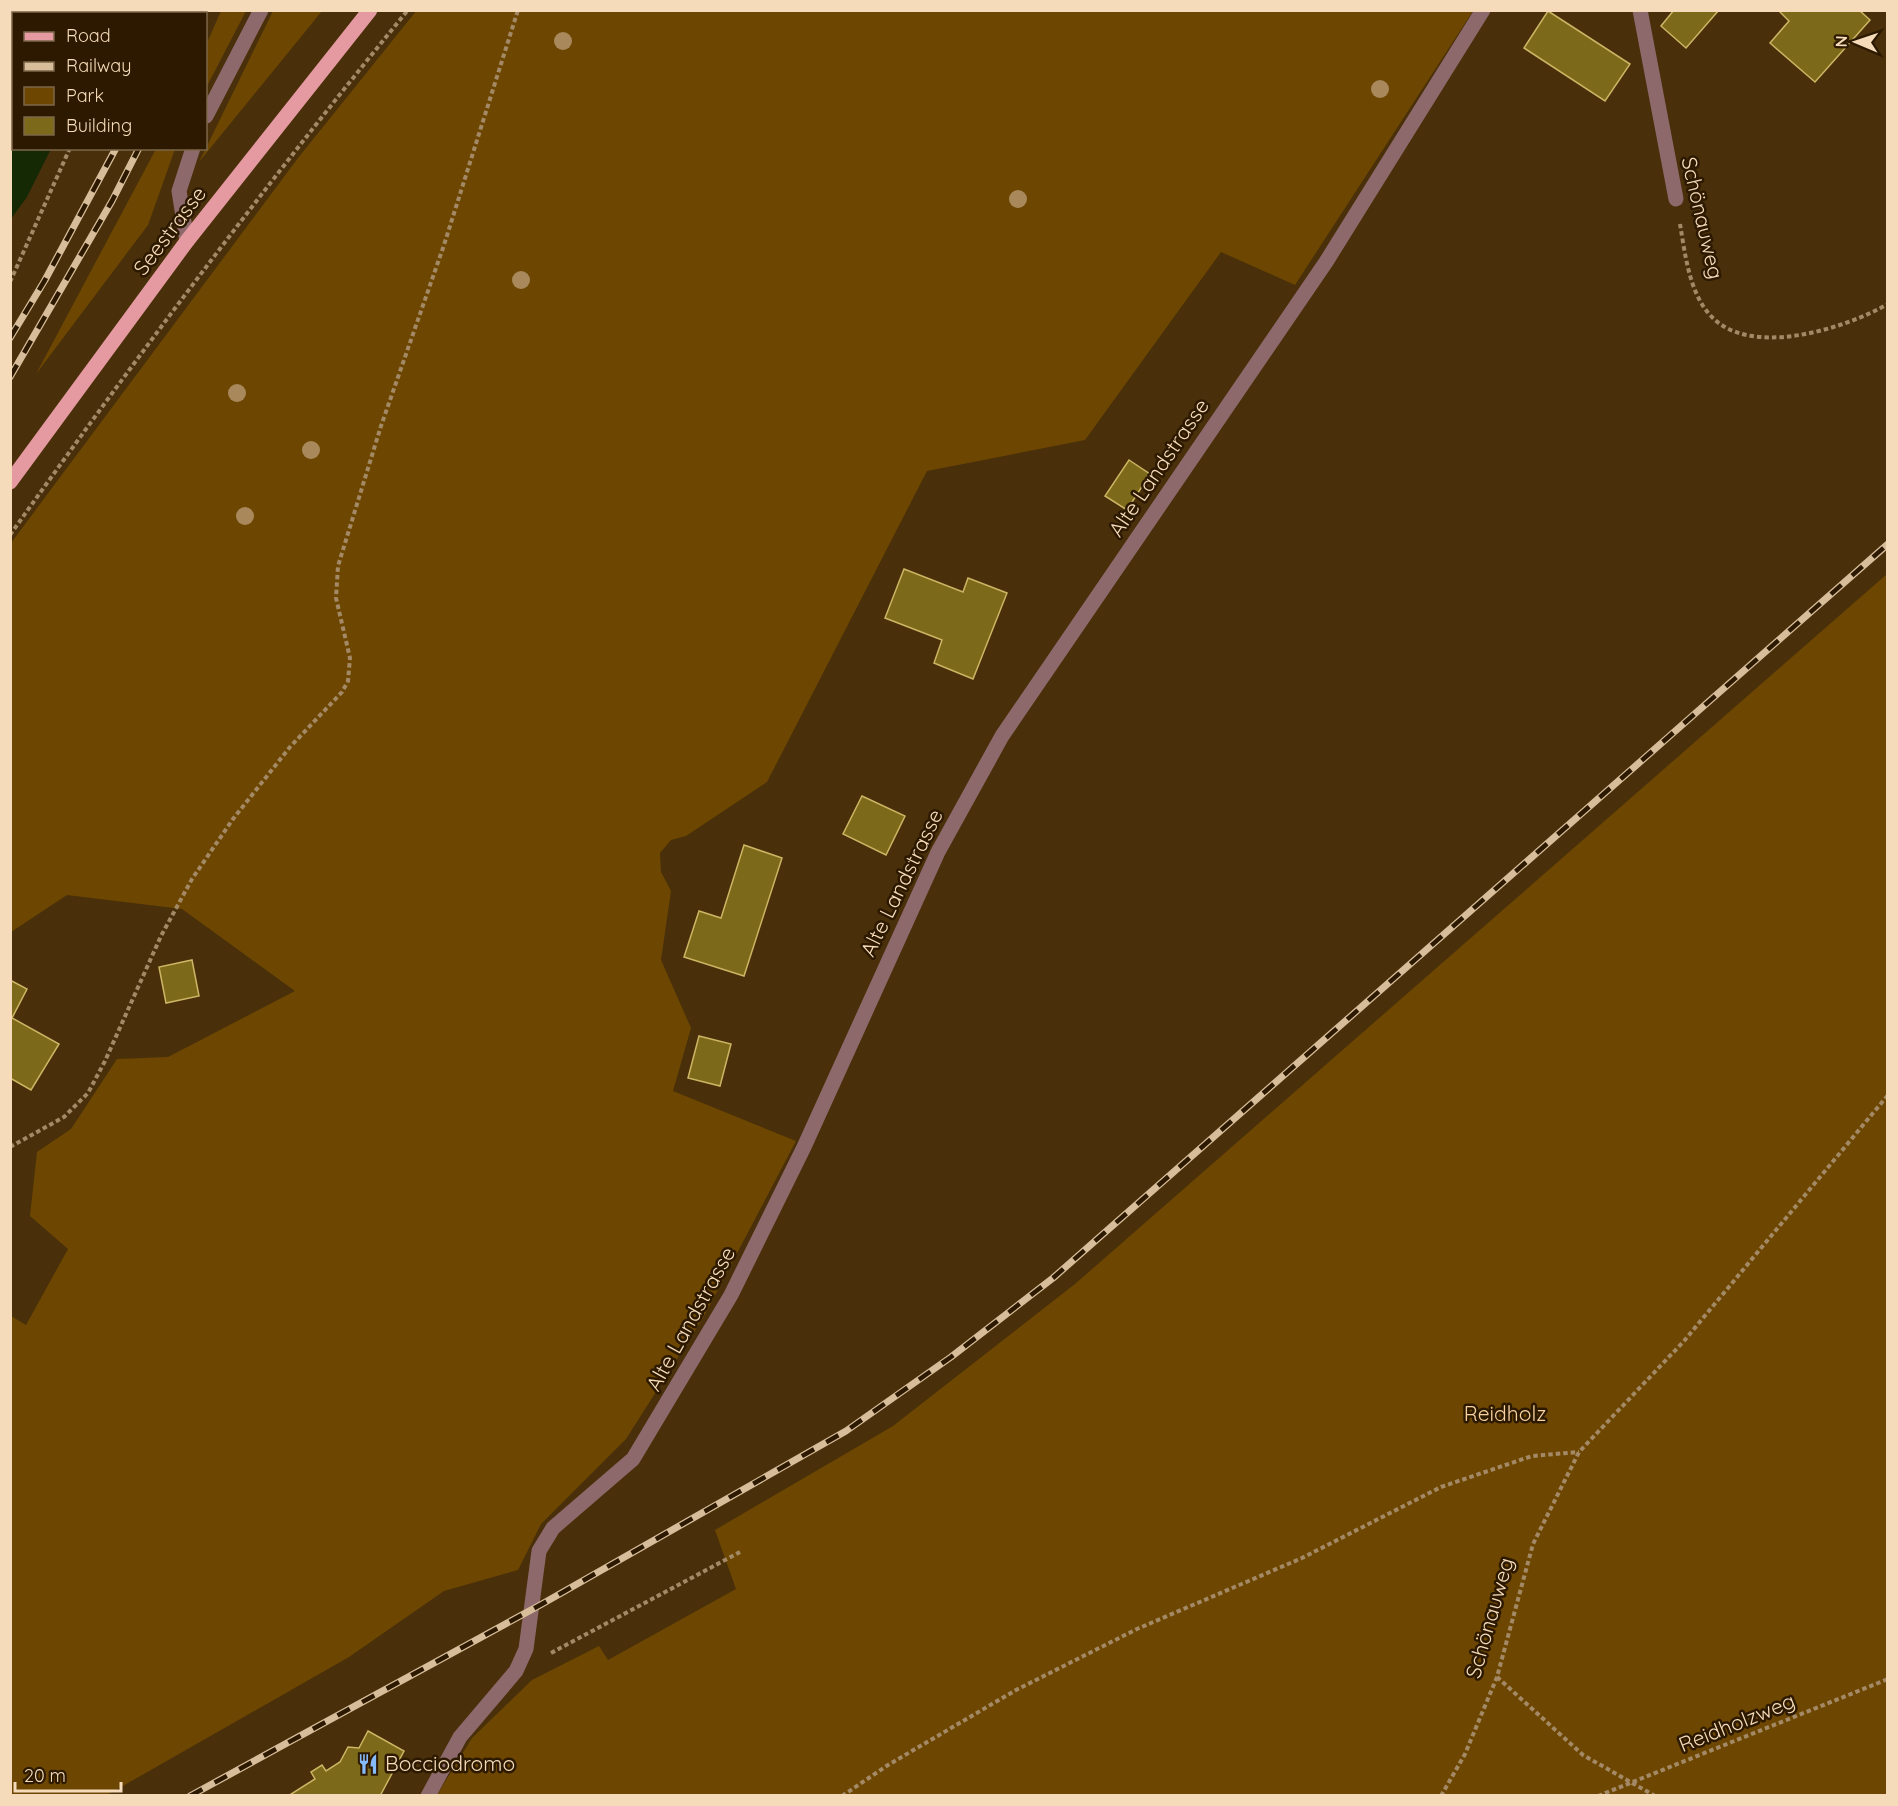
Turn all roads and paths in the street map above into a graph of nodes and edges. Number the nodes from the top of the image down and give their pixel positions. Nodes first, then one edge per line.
1 (261, 10) edge
2 (370, 10) edge
3 (408, 10) edge
4 (518, 10) edge
5 (1483, 10) edge
6 (1640, 10) edge
7 (207, 114) edge
8 (69, 150) edge
9 (192, 150) edge
10 (1676, 200) joint
11 (187, 241) junction
12 (10, 282) edge
13 (1887, 304) edge
14 (10, 482) edge
15 (10, 535) edge
16 (1887, 1095) edge
17 (10, 1147) edge
18 (1579, 1452) junction
19 (740, 1551) dead end
20 (516, 1671) junction
21 (1497, 1677) junction
22 (1887, 1679) edge
23 (1632, 1782) junction
24 (429, 1796) edge
25 (842, 1796) edge
26 (1441, 1796) edge
27 (1598, 1796) edge
28 (1655, 1796) edge

1 - 7 street
2 - 11 main road, Seestrasse
3 - 15 path
4 - 17 path
5 - 20 street, Alte Landstrasse
6 - 10 street, Schönauweg
8 - 12 path
9 - 11 street
10 - 13 path, Schönauweg
11 - 14 main road, Seestrasse
16 - 18 path, Schönauweg
18 - 21 path, Schönauweg
18 - 25 path
19 - 20 path
20 - 24 street, Alte Landstrasse
21 - 23 path
21 - 26 path, Schönauweg
22 - 23 path, Reidholzweg
23 - 27 path, Reidholzweg
23 - 28 path

